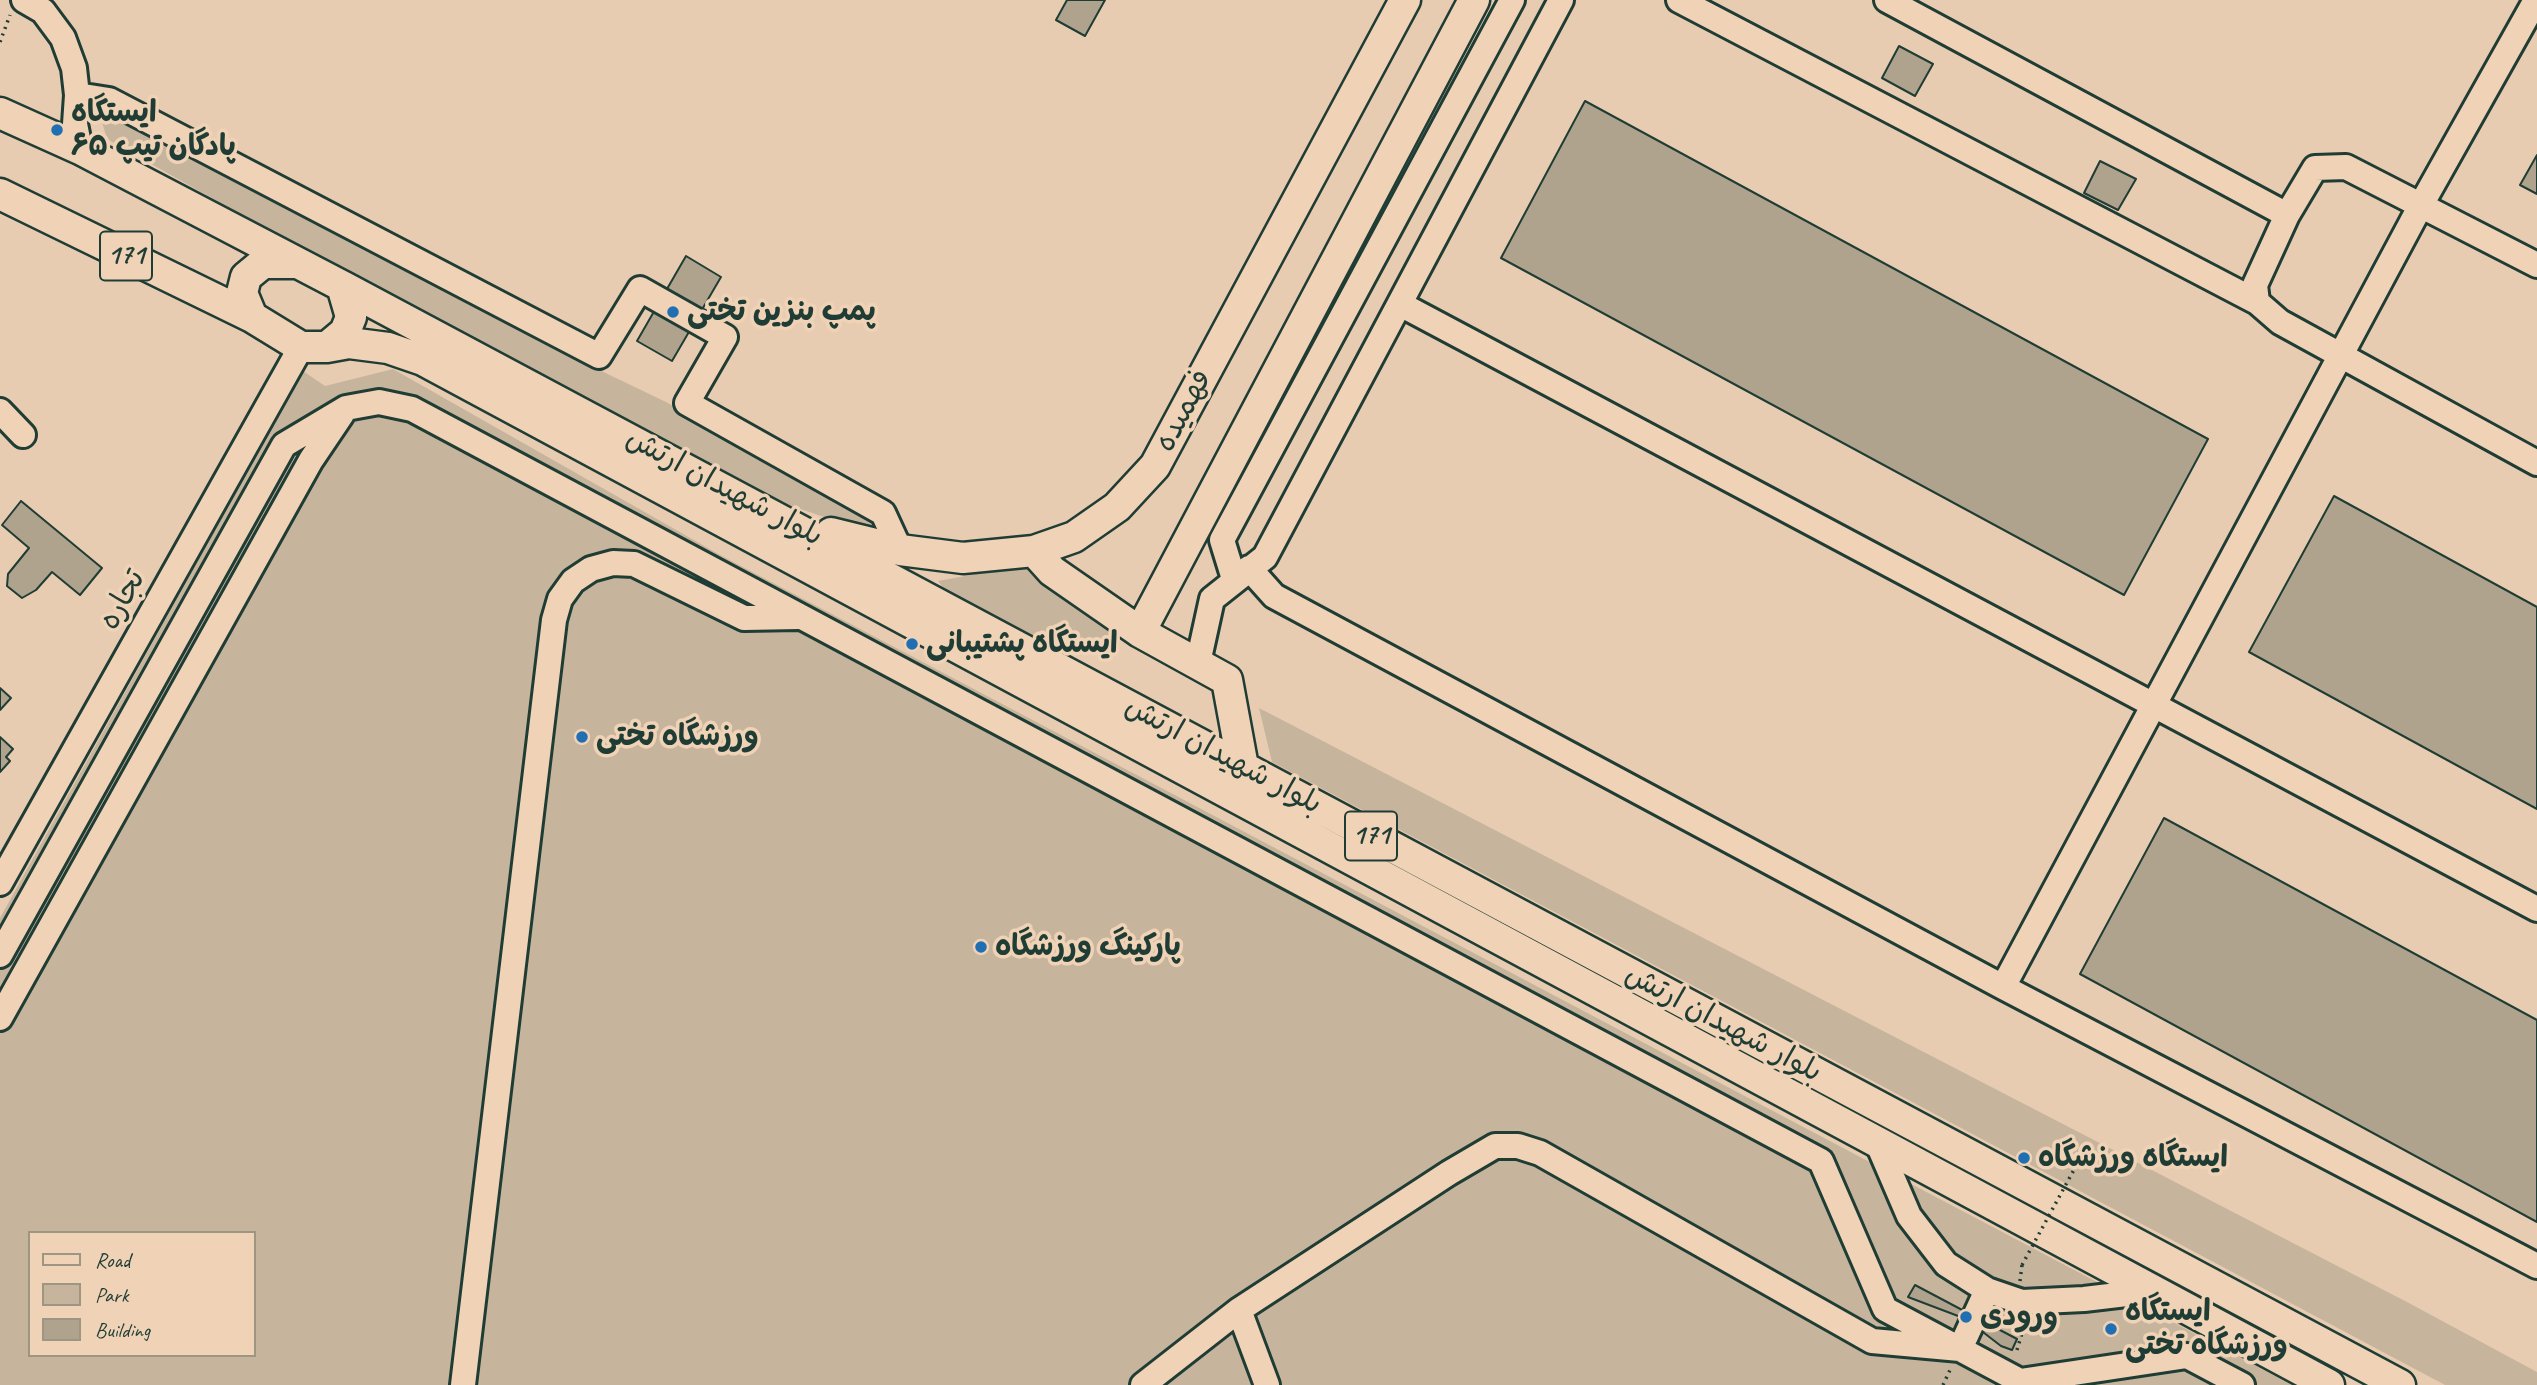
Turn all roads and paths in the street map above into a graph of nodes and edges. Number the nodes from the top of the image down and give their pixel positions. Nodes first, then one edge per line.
1 (1405, 0) edge
2 (1474, 0) edge
3 (1513, 0) edge
4 (1561, 0) edge
5 (1679, 0) edge
6 (1886, 0) edge
7 (2536, 0) edge
8 (31, 6) edge
9 (0, 42) edge
10 (77, 95) junction
11 (0, 113) edge
12 (80, 149) junction
13 (0, 194) edge
14 (2421, 205) junction
15 (2287, 215) junction
16 (298, 263) junction
17 (2537, 265) edge
18 (342, 286) junction
19 (2257, 302) junction
20 (1400, 304) junction
21 (253, 317) junction
22 (314, 347) junction
23 (2342, 357) junction
24 (346, 408) junction
25 (0, 411) edge
26 (23, 435) dead end
27 (2537, 463) edge
28 (785, 521) junction
29 (900, 550) junction
30 (1034, 551) junction
31 (1242, 573) junction
32 (801, 617) junction
33 (1140, 632) junction
34 (1198, 663) junction
35 (2154, 707) junction
36 (1243, 767) junction
37 (0, 883) edge
38 (2537, 909) edge
39 (0, 955) edge
40 (2003, 987) junction
41 (0, 1018) edge
42 (1878, 1144) junction
43 (2082, 1155) dead end
44 (2022, 1265) dead end
45 (2537, 1266) edge
46 (1987, 1290) junction
47 (2152, 1291) junction
48 (1239, 1310) junction
49 (1960, 1349) junction
50 (463, 1385) edge
51 (1143, 1385) edge
52 (1267, 1385) edge
53 (2242, 1385) edge
54 (2329, 1385) edge
55 (2400, 1385) edge

1 - 30 main road, فهمیده
2 - 33 main road
3 - 31 street
4 - 20 street
5 - 19 street
6 - 15 street
7 - 14 street
8 - 9 path
8 - 10 street
10 - 12 street
10 - 29 street
11 - 12 main road, 171
12 - 16 main road, 171
13 - 21 main road, 171
14 - 15 street
14 - 17 street
14 - 23 street
15 - 19 street
16 - 18 main road
16 - 21 main road
18 - 22 main road
18 - 28 main road, بلوار شهیدان ارتش / 171
19 - 23 street
20 - 31 street
20 - 35 street
21 - 22 main road
22 - 37 street, تجاره
22 - 42 main road, بلوار شهیدان ارتش / 171
23 - 27 street
23 - 35 street
24 - 32 street
24 - 39 street
24 - 41 street
25 - 26 street
28 - 29 main road, فهمیده
28 - 36 main road, بلوار شهیدان ارتش / 171
29 - 30 main road, فهمیده
30 - 33 main road
31 - 34 street
31 - 40 street
32 - 49 street
32 - 50 street
33 - 34 main road
34 - 36 main road
35 - 38 street
35 - 40 street
36 - 55 main road, بلوار شهیدان ارتش / 171
40 - 45 street
42 - 46 street
42 - 47 main road, بلوار شهیدان ارتش / 171
43 - 44 path, bridge
46 - 47 street
46 - 49 street
47 - 54 main road, بلوار شهیدان ارتش / 171
48 - 49 street
48 - 51 street
48 - 52 street
49 - 53 street

